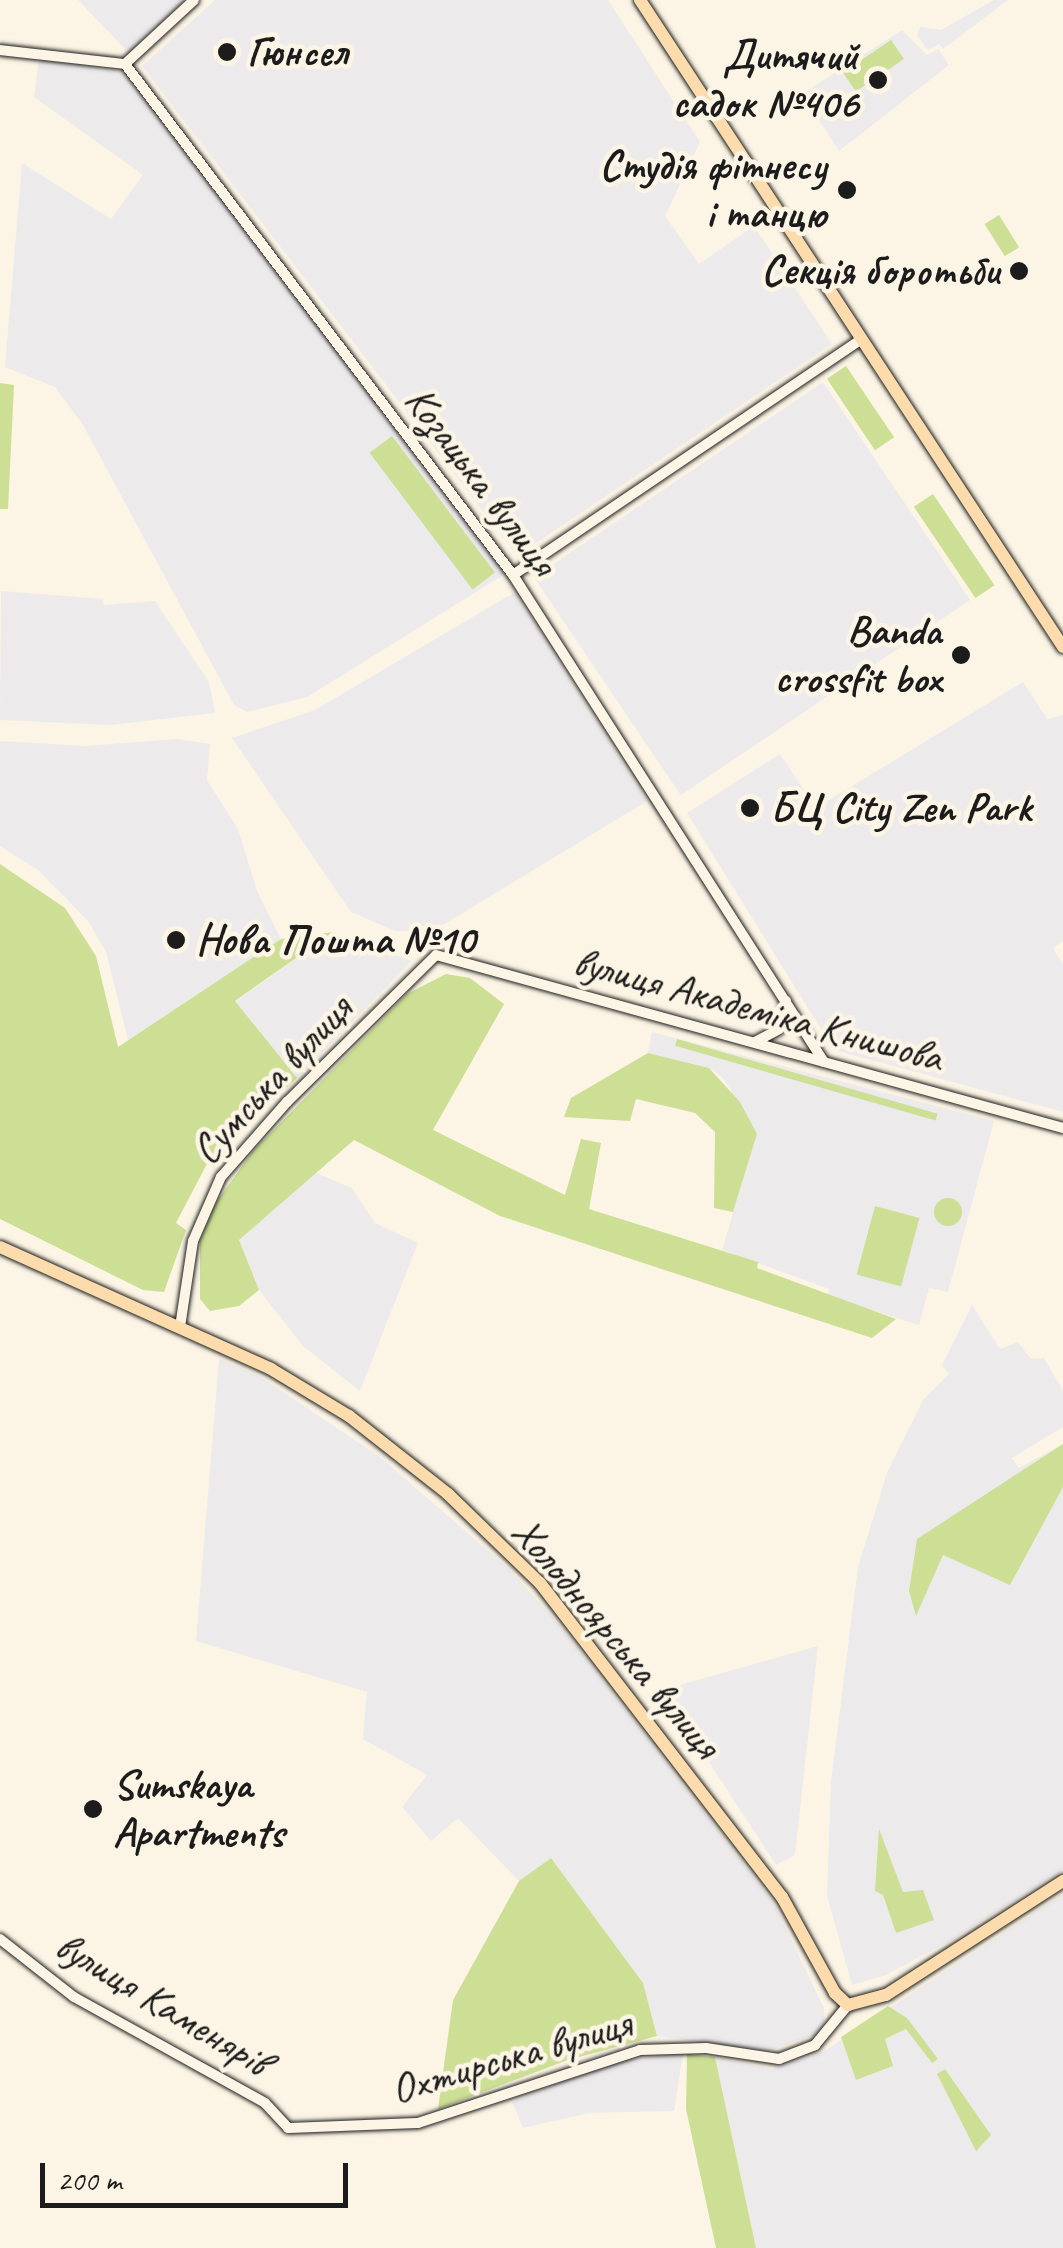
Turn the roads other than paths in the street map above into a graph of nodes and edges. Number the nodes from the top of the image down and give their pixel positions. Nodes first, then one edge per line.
1 (194, 0) edge
2 (640, 0) edge
3 (0, 50) edge
4 (125, 64) junction
5 (861, 339) junction
6 (513, 575) junction
7 (1063, 647) edge
8 (436, 955) joint
9 (786, 1000) junction
10 (754, 1043) junction
11 (824, 1062) junction
12 (1063, 1128) edge
13 (0, 1247) edge
14 (180, 1326) junction
15 (1063, 1881) edge
16 (0, 1938) edge
17 (848, 2005) junction
18 (288, 2128) joint

1 - 4 street
2 - 5 main road
3 - 4 street
4 - 6 street, Козацька вулиця
5 - 6 street
5 - 7 main road
6 - 9 street, Козацька вулиця
8 - 10 street, вулиця Академіка Книшова
8 - 14 street, Сумська вулиця
9 - 10 street
9 - 11 street, Козацька вулиця
10 - 11 street, вулиця Академіка Книшова
11 - 12 street, вулиця Академіка Книшова
13 - 14 main road, Холодноярська вулиця
14 - 17 main road, Холодноярська вулиця
15 - 17 main road
16 - 18 street, вулиця Каменярів
17 - 18 street, Охтирська вулиця

